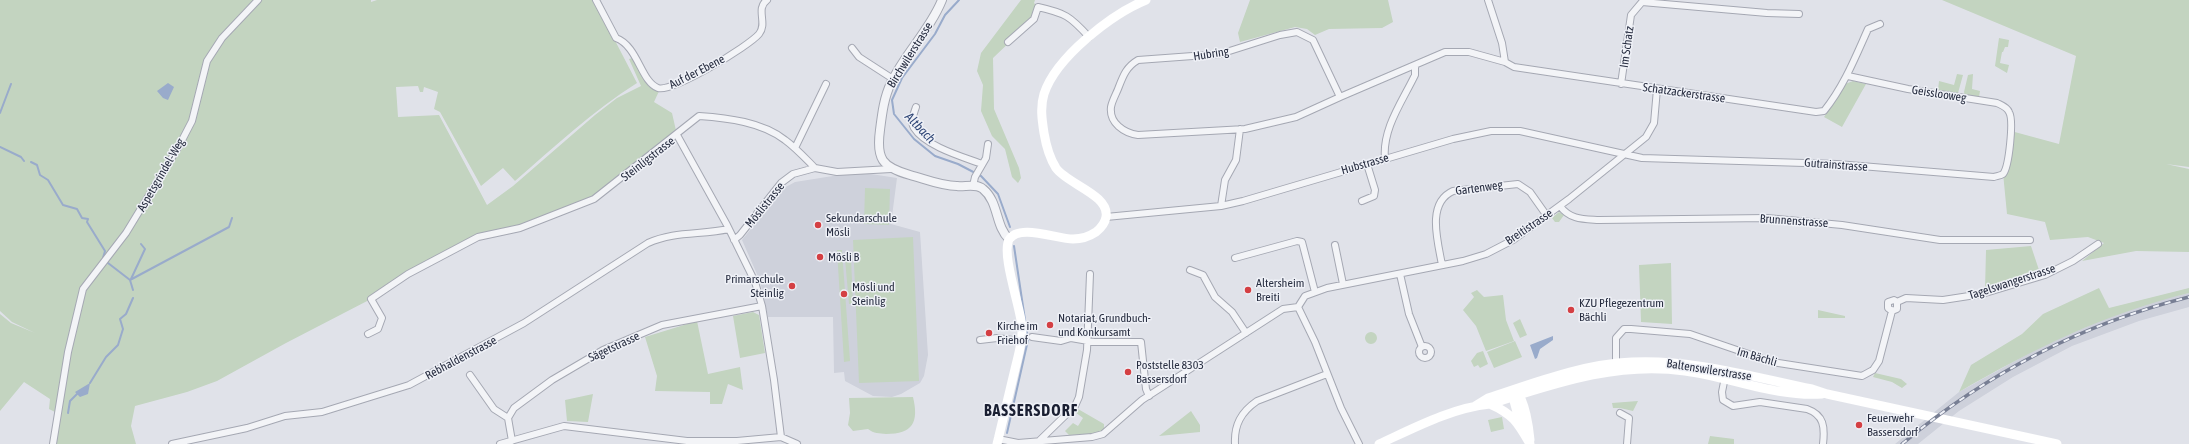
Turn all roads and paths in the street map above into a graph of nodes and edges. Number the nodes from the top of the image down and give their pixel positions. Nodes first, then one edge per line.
1 (258, 0) edge
2 (596, 0) edge
3 (767, 0) edge
4 (942, 0) edge
5 (1146, 0) edge
6 (1488, 0) edge
7 (1799, 14) dead end
8 (1880, 24) dead end
9 (1088, 37) junction
10 (1008, 42) dead end
11 (852, 48) dead end
12 (1505, 62) junction
13 (1416, 65) junction
14 (1848, 76) junction
15 (893, 79) junction
16 (826, 84) dead end
17 (1621, 84) junction
18 (1657, 89) junction
19 (1340, 97) junction
20 (916, 107) dead end
21 (1240, 129) junction
22 (2011, 131) joint
23 (677, 135) junction
24 (988, 144) dead end
25 (794, 148) junction
26 (1624, 155) junction
27 (1385, 159) junction
28 (982, 164) junction
29 (1367, 164) junction
30 (815, 168) junction
31 (891, 169) junction
32 (973, 186) junction
33 (1362, 201) dead end
34 (1221, 206) junction
35 (1560, 206) junction
36 (1547, 216) junction
37 (1106, 217) junction
38 (729, 229) junction
39 (1009, 239) junction
40 (734, 240) junction
41 (2030, 240) dead end
42 (2098, 244) dead end
43 (1335, 245) dead end
44 (1235, 258) dead end
45 (1442, 265) junction
46 (1190, 270) dead end
47 (1090, 274) dead end
48 (1400, 274) junction
49 (1343, 284) junction
50 (1314, 292) junction
51 (1898, 302) junction
52 (762, 306) junction
53 (1298, 307) junction
54 (1892, 311) junction
55 (1246, 333) junction
56 (368, 334) dead end
57 (1032, 337) dead end
58 (980, 340) dead end
59 (1088, 340) junction
60 (1021, 341) junction
61 (1422, 346) dead end
62 (1616, 367) junction
63 (1327, 374) junction
64 (470, 375) dead end
65 (1726, 376) junction
66 (1515, 394) junction
67 (1149, 396) junction
68 (1490, 404) junction
69 (1475, 406) junction
70 (1620, 413) dead end
71 (508, 418) junction
72 (1520, 425) junction
73 (781, 437) junction
74 (1040, 440) junction
75 (512, 441) junction
76 (687, 442) edge
77 (740, 442) edge
78 (997, 442) edge
79 (53, 444) edge
80 (172, 444) edge
81 (500, 444) edge
82 (797, 444) edge
83 (1018, 444) edge
84 (1235, 444) edge
85 (1359, 444) edge
86 (1379, 444) edge
87 (1530, 444) edge
88 (1627, 444) edge
89 (1823, 444) edge
90 (2057, 444) edge

1 - 79 street, Aspetsgrindel-Weg
2 - 3 street, Auf der Ebene
4 - 15 street, Birchwilerstrasse
5 - 9 main road
6 - 12 street
7 - 17 street, Im Schatz
8 - 14 street, Schatzackerstrasse
9 - 10 street
9 - 37 main road
11 - 15 street
12 - 13 street, Schatzackerstrasse
12 - 17 street, Schatzackerstrasse
13 - 19 street, Schatzackerstrasse
13 - 27 street
14 - 18 street, Schatzackerstrasse
14 - 22 street, Geisslooweg
15 - 31 street, Birchwilerstrasse
16 - 25 street
17 - 18 street, Schatzackerstrasse
18 - 26 street, Breitistrasse
19 - 21 street, Hubring
19 - 21 street, Hubring
20 - 28 street
21 - 34 street
22 - 26 street, Gutrainstrasse
23 - 25 street
23 - 38 street, Steinligstrasse
23 - 56 street, Steinligstrasse
24 - 28 street
25 - 30 street
26 - 27 street, Hubstrasse
26 - 35 street, Breitistrasse
27 - 29 street, Hubstrasse
28 - 32 street
29 - 33 street
29 - 34 street, Hubstrasse
30 - 31 street, Möslistrasse
30 - 40 street, Möslistrasse
31 - 32 street
32 - 39 street
34 - 37 street, Hubstrasse
35 - 36 street, Breitistrasse
35 - 41 street, Brunnenstrasse
36 - 45 street, Breitistrasse
36 - 45 street, Gartenweg
37 - 39 main road
38 - 40 street, Steinligstrasse
38 - 80 street, Rebhaldenstrasse
39 - 60 main road
40 - 52 street, Steinligstrasse
42 - 51 street, Tagelswangerstrasse
43 - 49 street
44 - 50 street
45 - 48 street, Breitistrasse
46 - 55 street
47 - 59 street
48 - 49 street, Breitistrasse
48 - 61 street
49 - 50 street, Breitistrasse
50 - 53 street, Breitistrasse
51 - 54 street, Im Bächli
51 - 54 street, Im Bächli
52 - 71 street, Sägetstrasse
52 - 73 street, Steinligstrasse
53 - 55 street
53 - 63 street
54 - 62 street, Im Bächli
55 - 67 street
57 - 59 street
58 - 60 street
59 - 67 street
59 - 74 street
60 - 78 main road
62 - 65 main road, Baltenswilerstrasse
62 - 66 main road, Baltenswilerstrasse
63 - 84 street
63 - 85 street
64 - 71 street
65 - 89 street
65 - 90 main road, Baltenswilerstrasse
66 - 68 main road, Baltenswilerstrasse
66 - 69 main road, Baltenswilerstrasse
66 - 72 main road
66 - 87 main road
67 - 74 street
68 - 69 main road, Baltenswilerstrasse
68 - 72 main road
69 - 86 main road, Baltenswilerstrasse
70 - 88 street
71 - 75 street
72 - 87 main road
73 - 77 street
73 - 82 street
74 - 83 street
75 - 76 street
75 - 81 street
76 - 77 street
78 - 83 street

